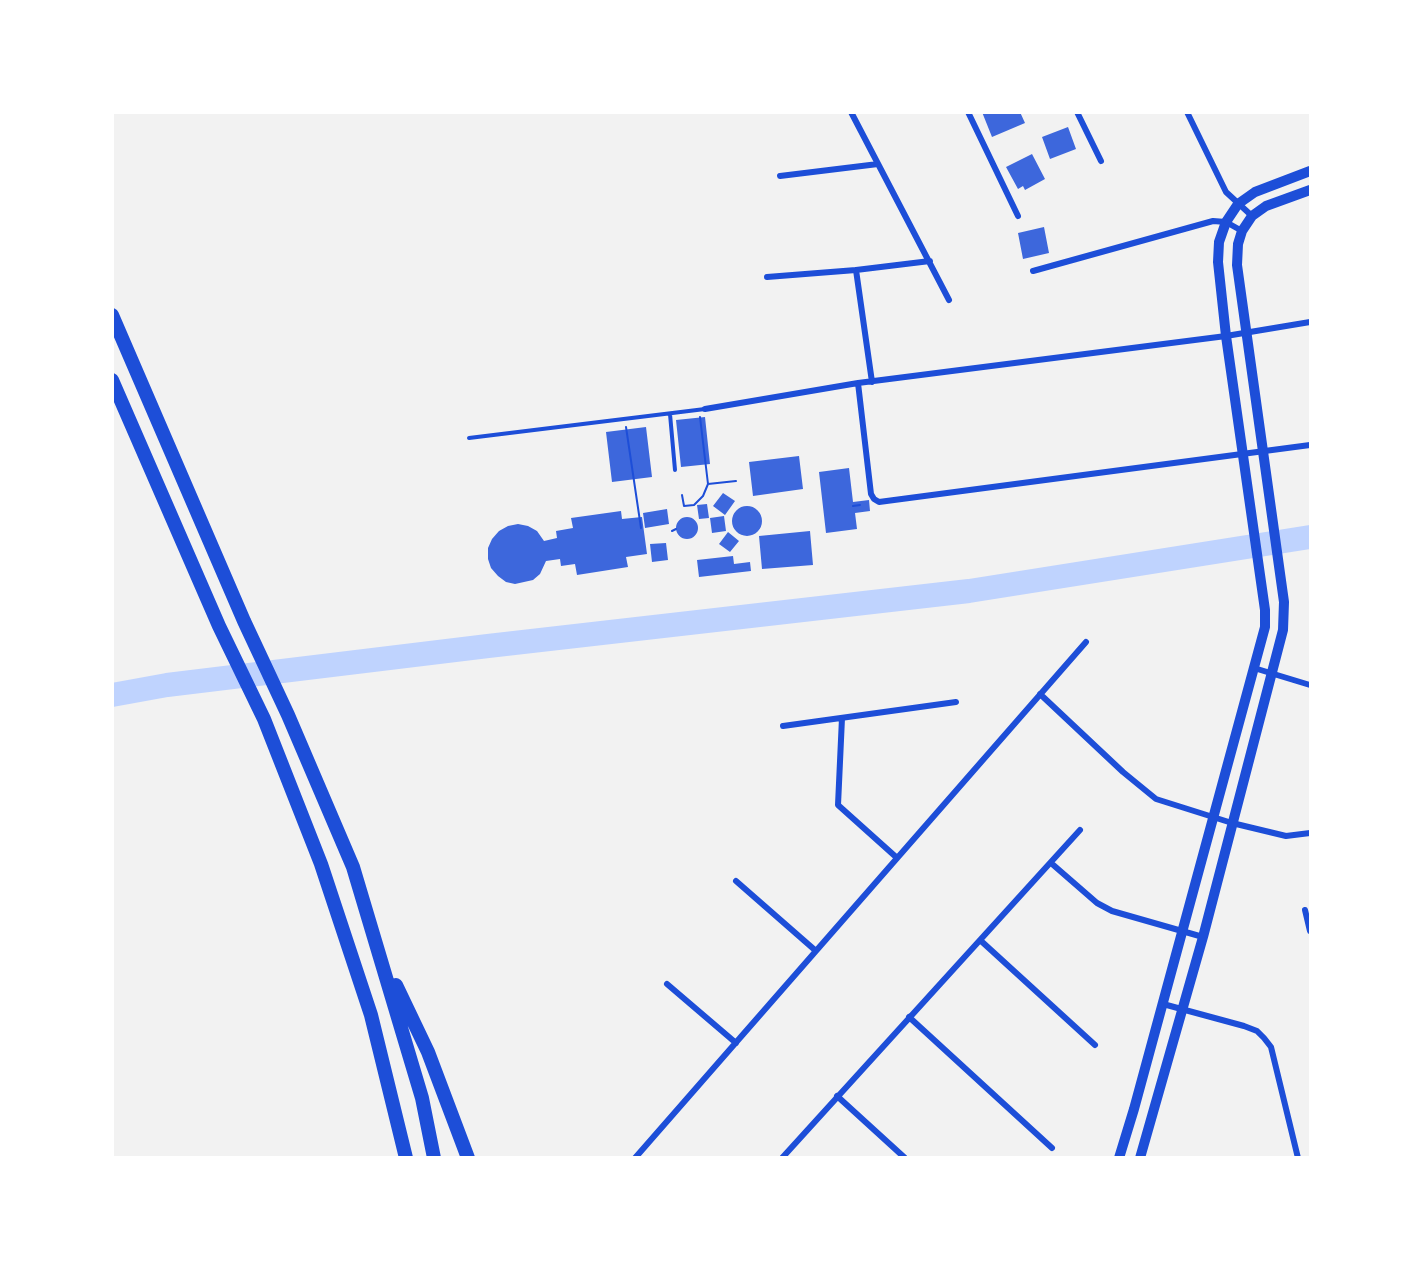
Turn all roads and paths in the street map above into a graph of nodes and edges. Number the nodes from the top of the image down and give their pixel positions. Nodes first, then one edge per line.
1 (851, 112) edge
2 (968, 112) edge
3 (1077, 112) edge
4 (1186, 112) edge
5 (1101, 161) dead end
6 (878, 164) junction
7 (1311, 171) edge
8 (780, 176) dead end
9 (1311, 190) edge
10 (1238, 204) junction
11 (1018, 216) dead end
12 (1252, 216) junction
13 (1226, 222) junction
14 (1242, 231) junction
15 (930, 261) junction
16 (856, 270) junction
17 (1033, 271) dead end
18 (767, 277) dead end
19 (949, 300) dead end
20 (112, 315) edge
21 (1311, 322) edge
22 (1246, 333) junction
23 (1226, 336) junction
24 (112, 380) edge
25 (872, 381) junction
26 (858, 383) junction
27 (705, 409) joint
28 (670, 414) junction
29 (700, 417) dead end
30 (626, 430) dead end
31 (469, 438) dead end
32 (1311, 445) edge
33 (1262, 451) junction
34 (1244, 454) junction
35 (675, 470) dead end
36 (736, 481) dead end
37 (708, 484) junction
38 (682, 495) dead end
39 (860, 505) dead end
40 (853, 506) dead end
41 (641, 528) dead end
42 (676, 529) dead end
43 (672, 531) dead end
44 (1086, 642) dead end
45 (1254, 668) junction
46 (1272, 674) junction
47 (1311, 685) edge
48 (1040, 694) junction
49 (956, 702) dead end
50 (842, 718) junction
51 (783, 726) dead end
52 (1212, 817) junction
53 (1232, 823) junction
54 (1080, 830) dead end
55 (1311, 833) edge
56 (896, 857) junction
57 (1051, 863) junction
58 (736, 881) dead end
59 (1305, 910) dead end
60 (1182, 931) junction
61 (1311, 931) edge
62 (1203, 937) junction
63 (980, 940) junction
64 (378, 947) junction
65 (816, 951) junction
66 (667, 984) dead end
67 (1163, 1004) junction
68 (1183, 1009) junction
69 (909, 1017) junction
70 (736, 1043) junction
71 (1095, 1046) dead end
72 (837, 1096) junction
73 (1052, 1148) dead end
74 (406, 1158) edge
75 (434, 1158) edge
76 (468, 1158) edge
77 (635, 1158) edge
78 (782, 1158) edge
79 (905, 1158) edge
80 (1119, 1158) edge
81 (1140, 1158) edge
82 (1299, 1158) edge

1 - 6 street
2 - 11 street
3 - 5 street
4 - 10 street
6 - 8 street
6 - 15 street
7 - 10 main road
9 - 12 main road
10 - 12 street
10 - 13 main road
12 - 14 main road
13 - 14 street
13 - 17 street
13 - 23 main road
14 - 22 main road
15 - 16 street
15 - 19 street
16 - 18 street
16 - 25 street
20 - 64 highway
21 - 22 street
22 - 23 street
22 - 33 main road
23 - 25 street
23 - 34 main road
24 - 74 highway
25 - 26 street
26 - 27 street
26 - 34 street
27 - 28 lane
28 - 31 lane
28 - 35 lane
29 - 37 path
30 - 41 path
32 - 33 street
33 - 34 street
33 - 46 main road
34 - 45 main road
36 - 37 path
37 - 38 path
39 - 40 path
42 - 43 path
44 - 48 street
45 - 46 street
45 - 52 main road
46 - 47 street
46 - 53 main road
48 - 52 street
48 - 56 street
49 - 50 street
50 - 51 street
50 - 56 street
52 - 53 street
52 - 60 main road
53 - 55 street
53 - 62 main road
54 - 57 street
56 - 65 street
57 - 60 street
57 - 63 street
58 - 65 street
59 - 61 street
60 - 62 street
60 - 67 main road
62 - 68 main road
63 - 69 street
63 - 71 street
64 - 75 highway
64 - 76 highway
65 - 70 street
66 - 70 street
67 - 68 street
67 - 80 main road
68 - 81 main road
68 - 82 street
69 - 72 street
69 - 73 street
70 - 77 street
72 - 78 street
72 - 79 street

